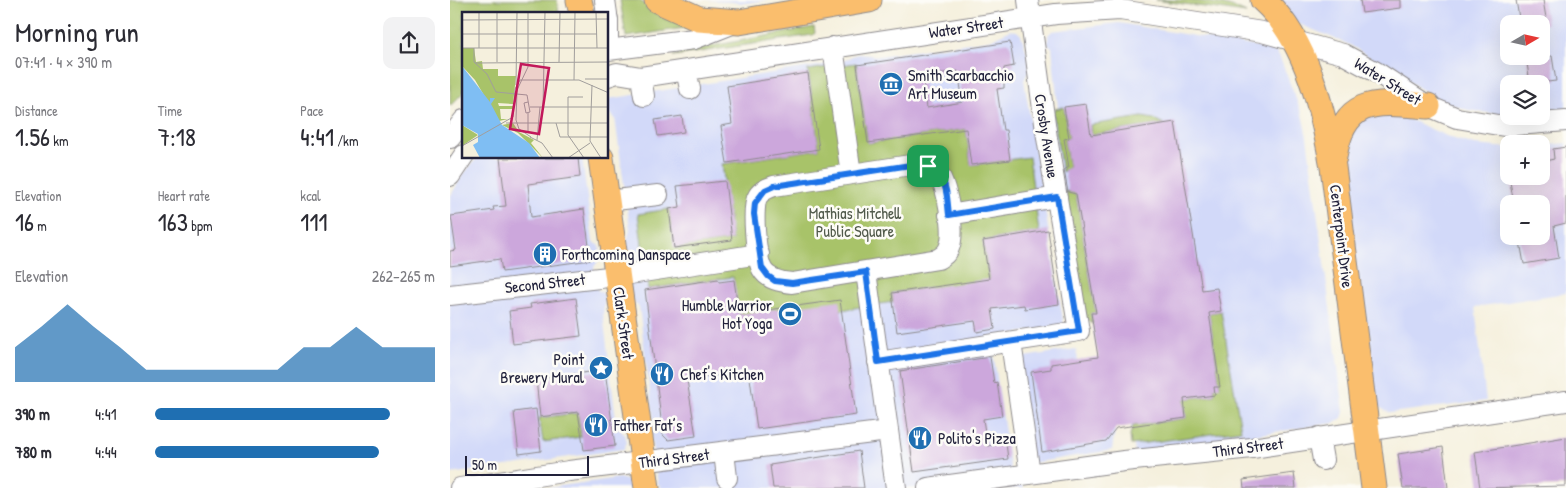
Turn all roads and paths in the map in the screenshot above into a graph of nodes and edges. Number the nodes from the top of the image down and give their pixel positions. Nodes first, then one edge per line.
1 (657, 0) edge
2 (869, 0) edge
3 (1264, 0) edge
4 (1029, 9) edge
5 (738, 22) junction
6 (1293, 39) junction
7 (833, 47) junction
8 (609, 50) edge
9 (609, 76) edge
10 (1428, 106) junction
11 (1566, 121) edge
12 (462, 123) edge
13 (450, 138) edge
14 (462, 158) edge
15 (601, 159) edge
16 (1333, 167) junction
17 (851, 174) junction
18 (450, 176) edge
19 (658, 195) dead end
20 (1057, 197) junction
21 (607, 202) junction
22 (949, 215) junction
23 (760, 254) junction
24 (866, 272) junction
25 (617, 276) junction
26 (450, 295) edge
27 (1011, 342) junction
28 (878, 362) junction
29 (1566, 401) edge
30 (1366, 430) junction
31 (888, 431) junction
32 (1319, 437) junction
33 (733, 446) junction
34 (1323, 460) dead end
35 (644, 462) junction
36 (1030, 474) junction
37 (727, 478) dead end
38 (540, 482) edge
39 (460, 488) edge
40 (647, 488) edge
41 (896, 488) edge
42 (928, 488) edge
43 (1374, 488) edge

1 - 5 main road
2 - 5 main road
3 - 6 main road, Centerpoint Drive
4 - 6 street, Water Street
4 - 7 street, Water Street
4 - 20 street, Crosby Avenue
5 - 8 street
6 - 10 street, Water Street
6 - 16 main road, Centerpoint Drive
7 - 9 street, Water Street
7 - 17 street
10 - 11 street
10 - 16 main road
12 - 13 street
14 - 18 street
15 - 21 main road, Clark Street
16 - 30 main road, Centerpoint Drive
17 - 22 street
17 - 23 street
19 - 21 street
20 - 22 street
20 - 27 street, Crosby Avenue
21 - 25 main road, Clark Street
22 - 24 street
23 - 24 street
23 - 25 street, Second Street
24 - 28 street
25 - 26 street, Second Street
25 - 35 main road, Clark Street
27 - 28 street
27 - 36 street
28 - 31 street
29 - 30 street, Third Street
30 - 32 street, Third Street
30 - 43 main road, Centerpoint Drive
31 - 33 street, Third Street
31 - 41 street
32 - 34 street
32 - 36 street, Third Street
33 - 35 street, Third Street
33 - 37 street
35 - 38 street, Third Street
35 - 40 main road, Clark Street
36 - 42 street, Third Street
38 - 39 street, Third Street

